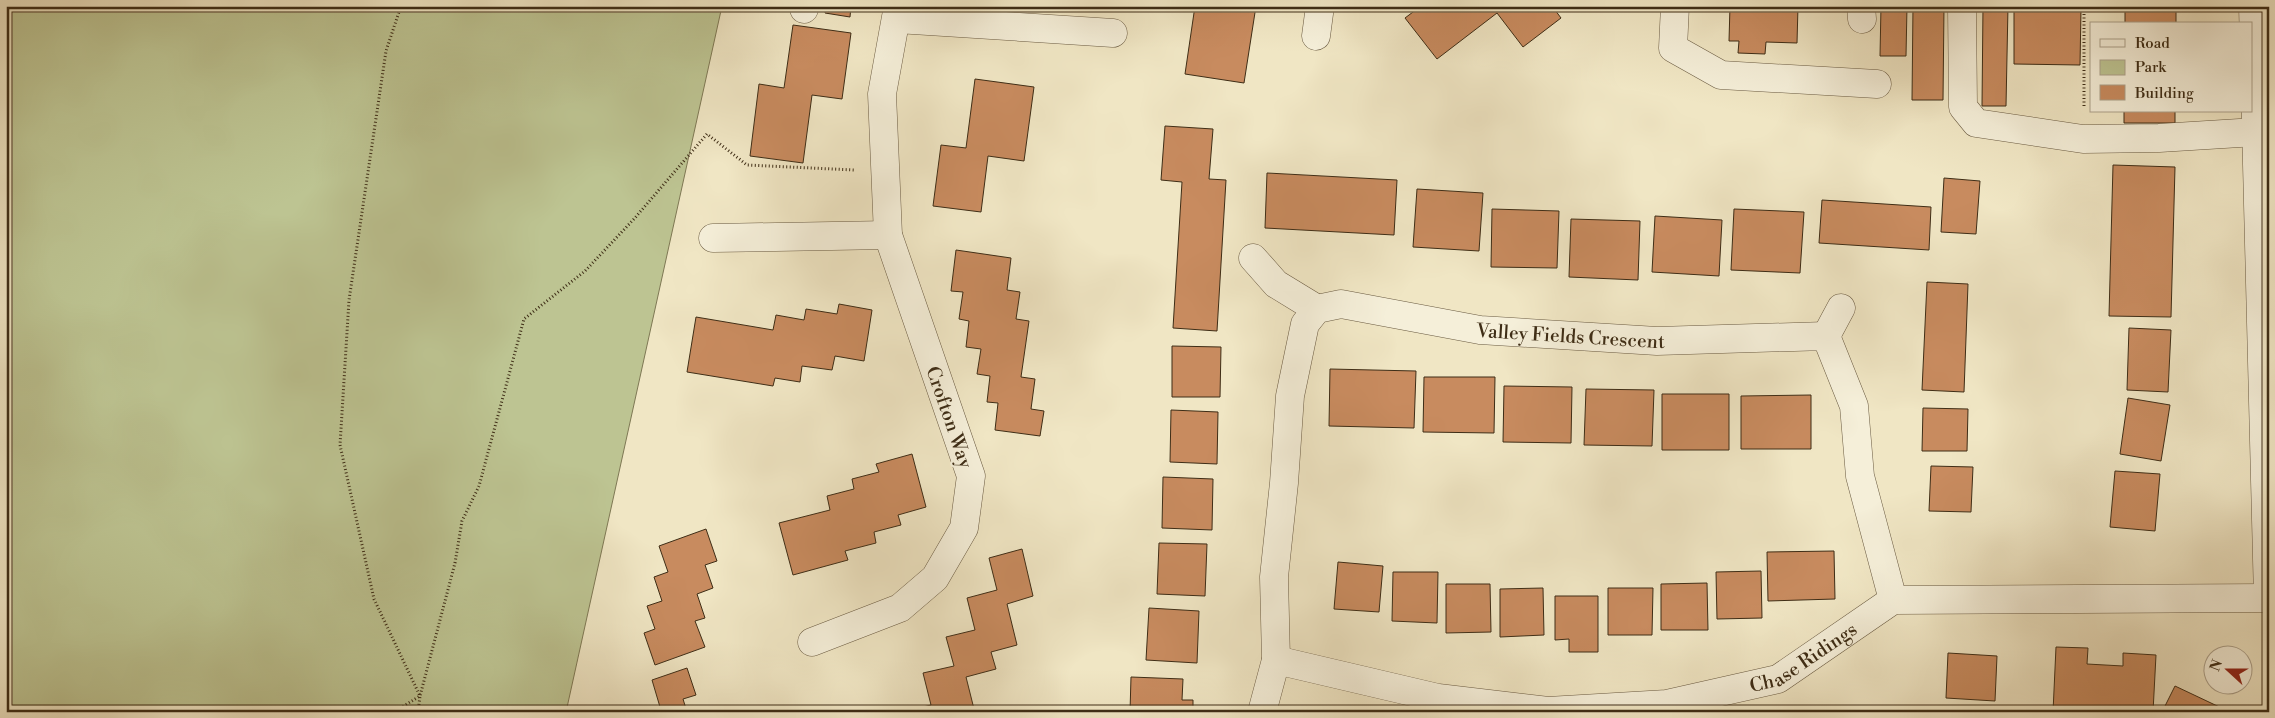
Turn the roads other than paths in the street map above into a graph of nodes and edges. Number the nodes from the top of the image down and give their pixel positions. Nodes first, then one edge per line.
1 (1320, 6) edge
2 (1675, 6) edge
3 (1962, 6) edge
4 (2253, 6) edge
5 (897, 13) edge
6 (1113, 33) dead end
7 (1316, 36) dead end
8 (1877, 84) dead end
9 (2256, 132) junction
10 (888, 235) junction
11 (713, 238) dead end
12 (1253, 258) dead end
13 (1841, 308) dead end
14 (1317, 310) junction
15 (1826, 336) junction
16 (2268, 598) edge
17 (1893, 600) junction
18 (812, 642) dead end
19 (1276, 660) junction
20 (1262, 712) edge

1 - 7 street
2 - 8 street
3 - 9 street
4 - 9 street
5 - 6 street, Crofton Way
5 - 10 street, Crofton Way
9 - 16 street
10 - 11 street
10 - 18 street, Crofton Way
12 - 14 street
13 - 15 street
14 - 15 street, Valley Fields Crescent
14 - 19 street
15 - 17 street
16 - 17 street
17 - 19 street, Chase Ridings
19 - 20 street

